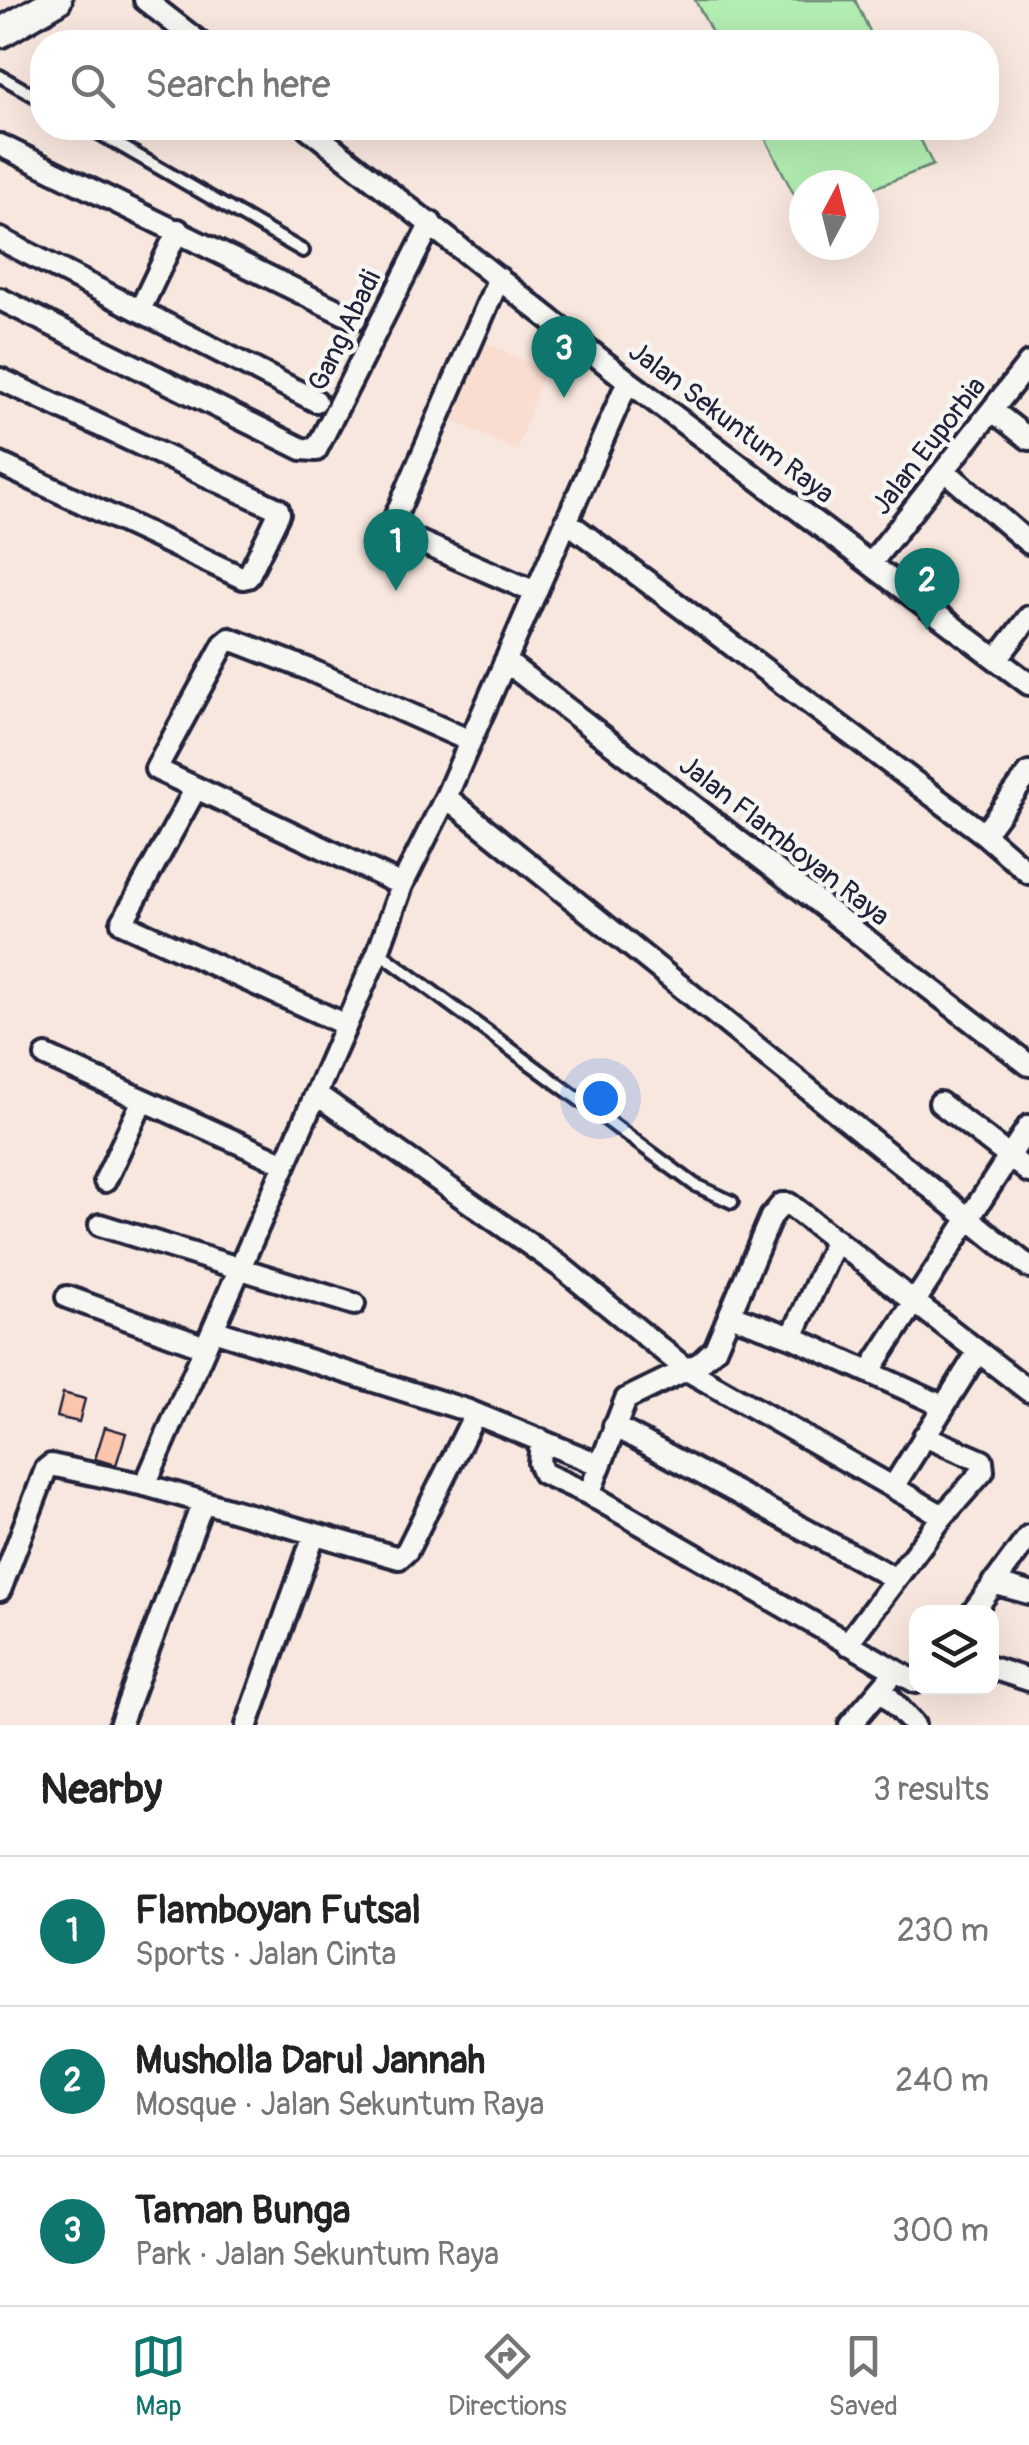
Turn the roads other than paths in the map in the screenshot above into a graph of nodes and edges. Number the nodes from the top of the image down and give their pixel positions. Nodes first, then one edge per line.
1 (58, 0) edge
2 (145, 0) edge
3 (184, 30) edge
4 (0, 33) edge
5 (0, 76) edge
6 (30, 93) edge
7 (111, 140) edge
8 (324, 140) edge
9 (0, 145) edge
10 (431, 223) junction
11 (178, 230) junction
12 (0, 239) edge
13 (303, 251) dead end
14 (499, 278) junction
15 (0, 298) edge
16 (140, 310) junction
17 (355, 319) dead end
18 (1029, 364) edge
19 (0, 378) edge
20 (628, 381) junction
21 (316, 401) dead end
22 (993, 411) junction
23 (1029, 439) edge
24 (0, 464) edge
25 (945, 472) junction
26 (566, 522) junction
27 (1029, 543) edge
28 (872, 563) junction
29 (535, 592) junction
30 (1029, 616) edge
31 (996, 658) junction
32 (505, 660) junction
33 (1029, 684) edge
34 (470, 741) junction
35 (1029, 773) edge
36 (196, 790) junction
37 (446, 796) junction
38 (984, 834) junction
39 (1029, 872) edge
40 (402, 885) junction
41 (378, 952) junction
42 (346, 1025) junction
43 (46, 1056) dead end
44 (1029, 1065) edge
45 (316, 1094) junction
46 (142, 1102) junction
47 (940, 1103) dead end
48 (1029, 1126) edge
49 (1008, 1158) junction
50 (285, 1164) junction
51 (1029, 1172) edge
52 (105, 1181) dead end
53 (732, 1202) dead end
54 (970, 1218) junction
55 (100, 1225) dead end
56 (836, 1240) junction
57 (1029, 1267) edge
58 (238, 1270) junction
59 (67, 1297) dead end
60 (916, 1302) junction
61 (354, 1304) dead end
62 (730, 1315) junction
63 (792, 1337) junction
64 (209, 1339) junction
65 (978, 1352) junction
66 (687, 1370) junction
67 (869, 1372) junction
68 (1029, 1392) edge
69 (943, 1406) junction
70 (475, 1414) junction
71 (614, 1426) junction
72 (924, 1436) junction
73 (541, 1440) junction
74 (598, 1464) junction
75 (145, 1486) junction
76 (892, 1487) junction
77 (589, 1494) junction
78 (203, 1502) junction
79 (943, 1516) junction
80 (314, 1534) junction
81 (1029, 1536) edge
82 (896, 1580) junction
83 (993, 1583) junction
84 (0, 1590) edge
85 (1029, 1593) edge
86 (977, 1605) edge
87 (848, 1644) junction
88 (999, 1670) edge
89 (896, 1671) junction
90 (909, 1678) edge
91 (1029, 1680) edge
92 (882, 1690) junction
93 (120, 1725) edge
94 (248, 1725) edge
95 (850, 1725) edge
96 (914, 1725) edge

1 - 4 main road
2 - 3 street
5 - 6 lane
7 - 13 lane
8 - 10 street, Jalan Sekuntum Raya
9 - 11 street
10 - 14 street, Jalan Sekuntum Raya
10 - 15 street, Gang Abadi
11 - 16 street
11 - 17 street
12 - 16 street
14 - 20 street, Jalan Sekuntum Raya
14 - 29 street
16 - 21 street
18 - 22 street, Jalan Euporbia
19 - 24 street
20 - 26 street
20 - 28 street, Jalan Sekuntum Raya
22 - 23 street
22 - 25 street, Jalan Euporbia
25 - 27 street
25 - 28 street, Jalan Euporbia
26 - 29 street
26 - 38 street
28 - 31 street, Jalan Sekuntum Raya
29 - 32 street
30 - 31 street
31 - 33 street, Jalan Sekuntum Raya
32 - 34 street
32 - 44 street, Jalan Flamboyan Raya
34 - 36 street
34 - 37 street
35 - 38 street
36 - 40 street
36 - 42 street
37 - 40 street
37 - 54 street
38 - 39 street
40 - 41 street
41 - 42 street
41 - 53 lane
42 - 45 street
43 - 46 street
45 - 50 street
45 - 66 street
46 - 50 street
46 - 52 street
47 - 49 street
48 - 49 street
49 - 51 street
49 - 54 street
50 - 58 street
54 - 57 street
54 - 60 street
55 - 58 street
56 - 60 street
56 - 62 street
56 - 63 street
58 - 61 street
58 - 64 street
59 - 64 street
60 - 65 street
60 - 67 street
62 - 63 street
62 - 66 street
63 - 67 street
64 - 70 street
64 - 75 street
65 - 68 street
65 - 69 street
66 - 71 street
66 - 76 street
67 - 69 street
69 - 72 street
70 - 73 street
70 - 80 street
71 - 74 street
71 - 82 street
72 - 76 street
72 - 79 street
73 - 74 street
73 - 77 street
74 - 77 street
75 - 78 street
75 - 84 street
76 - 79 street
77 - 87 street
78 - 80 street
78 - 93 street
79 - 82 street
80 - 94 street
81 - 83 street
82 - 87 street
83 - 85 street
83 - 86 street
87 - 89 street
88 - 91 street
89 - 90 street
89 - 92 street
92 - 95 street
92 - 96 street

